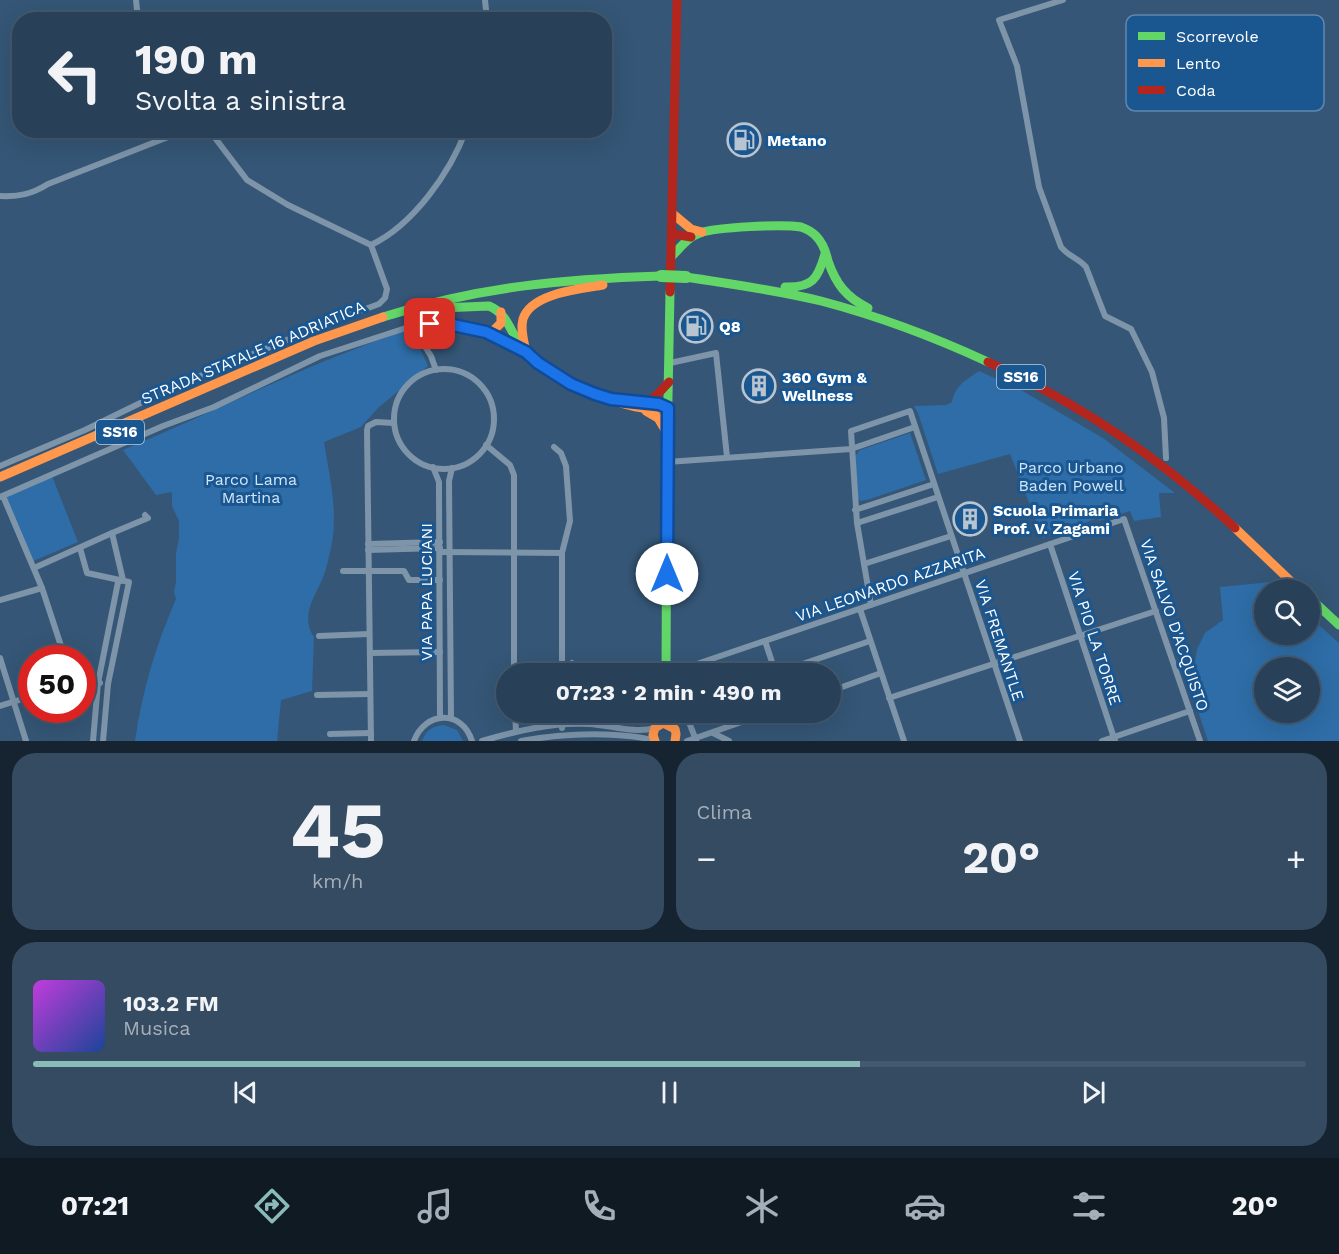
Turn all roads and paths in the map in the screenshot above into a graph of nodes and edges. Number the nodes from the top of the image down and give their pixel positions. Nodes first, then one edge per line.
1 (677, 0) edge
2 (1062, 0) edge
3 (166, 138) edge
4 (215, 138) edge
5 (462, 138) edge
6 (0, 196) edge
7 (673, 214) junction
8 (695, 233) junction
9 (673, 234) junction
10 (371, 245) junction
11 (826, 253) junction
12 (672, 256) junction
13 (661, 280) junction
14 (686, 281) junction
15 (737, 284) junction
16 (603, 285) junction
17 (441, 308) junction
18 (501, 312) junction
19 (412, 326) junction
20 (907, 327) junction
21 (486, 332) junction
22 (526, 352) junction
23 (670, 363) junction
24 (436, 370) junction
25 (669, 382) junction
26 (644, 406) junction
27 (668, 408) junction
28 (394, 423) junction
29 (915, 428) junction
30 (668, 435) junction
31 (486, 446) junction
32 (554, 447) dead end
33 (851, 449) junction
34 (727, 457) junction
35 (1166, 458) dead end
36 (667, 462) junction
37 (0, 466) edge
38 (433, 467) junction
39 (452, 468) junction
40 (0, 477) edge
41 (934, 484) junction
42 (1, 492) edge
43 (938, 496) junction
44 (855, 510) junction
45 (146, 515) dead end
46 (1124, 519) joint
47 (856, 523) junction
48 (112, 533) junction
49 (951, 536) junction
50 (1050, 544) junction
51 (368, 547) junction
52 (440, 547) junction
53 (80, 548) junction
54 (450, 552) junction
55 (513, 552) junction
56 (562, 553) junction
57 (864, 564) junction
58 (34, 568) junction
59 (343, 571) dead end
60 (369, 571) junction
61 (964, 573) junction
62 (1278, 579) edge
63 (1288, 579) edge
64 (440, 580) junction
65 (126, 581) junction
66 (42, 588) junction
67 (0, 600) edge
68 (871, 605) junction
69 (1320, 607) edge
70 (860, 609) junction
71 (1156, 611) junction
72 (1320, 616) edge
73 (1339, 625) edge
74 (369, 634) junction
75 (1339, 634) edge
76 (319, 636) dead end
77 (1080, 636) junction
78 (440, 638) junction
79 (450, 639) junction
80 (765, 641) junction
81 (870, 641) junction
82 (61, 645) edge
83 (440, 652) junction
84 (369, 653) junction
85 (0, 658) edge
86 (514, 663) edge
87 (562, 663) edge
88 (666, 663) edge
89 (703, 663) edge
90 (773, 663) edge
91 (805, 663) edge
92 (994, 664) junction
93 (881, 673) junction
94 (98, 683) junction
95 (108, 684) junction
96 (841, 687) edge
97 (370, 694) junction
98 (317, 695) dead end
99 (889, 698) junction
100 (18, 701) edge
101 (14, 702) junction
102 (0, 706) edge
103 (1190, 711) junction
104 (440, 717) junction
105 (451, 718) junction
106 (516, 723) edge
107 (689, 723) edge
108 (740, 723) edge
109 (562, 724) junction
110 (607, 725) joint
111 (664, 725) edge
112 (516, 731) junction
113 (371, 733) junction
114 (713, 733) junction
115 (330, 734) dead end
116 (561, 734) junction
117 (1114, 739) edge
118 (696, 740) edge
119 (26, 741) edge
120 (93, 741) edge
121 (103, 741) edge
122 (371, 741) edge
123 (414, 741) edge
124 (472, 741) edge
125 (482, 741) edge
126 (521, 741) edge
127 (687, 741) edge
128 (729, 741) edge
129 (904, 741) edge
130 (1020, 741) edge
131 (1102, 741) edge
132 (1200, 741) edge

1 - 7 main road
2 - 35 street
3 - 6 street
4 - 10 street
5 - 10 street
7 - 8 main road
7 - 9 main road
8 - 9 main road
8 - 11 main road
8 - 12 main road
9 - 12 main road
10 - 37 street
11 - 15 main road
11 - 20 main road
12 - 23 main road
13 - 14 main road, STRADA STATALE 16 ADRIATICA / SS16, bridge
13 - 16 main road, STRADA STATALE 16 ADRIATICA / SS16
13 - 40 main road, STRADA STATALE 16 ADRIATICA / SS16
14 - 15 main road, STRADA STATALE 16 ADRIATICA / SS16
14 - 62 main road, STRADA STATALE 16 ADRIATICA / SS16
15 - 20 main road, STRADA STATALE 16 ADRIATICA / SS16
16 - 17 main road, STRADA STATALE 16 ADRIATICA / SS16
16 - 22 main road
17 - 18 main road
17 - 42 main road, STRADA STATALE 16 ADRIATICA / SS16
18 - 21 main road
18 - 22 main road
19 - 21 street
19 - 24 street
19 - 42 street
20 - 63 main road, STRADA STATALE 16 ADRIATICA / SS16
21 - 22 street
22 - 26 main road
23 - 25 main road
23 - 34 street
24 - 28 street
24 - 31 street
25 - 26 main road
25 - 27 main road
26 - 27 main road
26 - 30 main road
27 - 30 main road
28 - 38 street
28 - 51 street
29 - 33 street
29 - 33 street, VIA FREMANTLE
29 - 41 street, VIA FREMANTLE
30 - 36 main road
31 - 39 street
31 - 55 street
32 - 56 street
33 - 34 street
33 - 44 street
34 - 36 street
36 - 88 main road
38 - 39 street
38 - 52 street, VIA PAPA LUCIANI
39 - 54 street, VIA PAPA LUCIANI
41 - 43 street, VIA FREMANTLE
41 - 44 street
42 - 58 street
43 - 47 street
43 - 49 street, VIA FREMANTLE
44 - 47 street
45 - 48 street
46 - 50 street, VIA LEONARDO AZZARITA
46 - 71 street, VIA SALVO D'ACQUISTO
47 - 57 street
48 - 53 street
48 - 65 street
49 - 57 street
49 - 61 street, VIA FREMANTLE
50 - 61 street, VIA LEONARDO AZZARITA
50 - 77 street, VIA PIO LA TORRE
51 - 52 street
51 - 60 street
52 - 54 street
52 - 64 street, VIA PAPA LUCIANI
53 - 58 street
53 - 65 street
54 - 55 street
54 - 79 street, VIA PAPA LUCIANI
55 - 56 street
55 - 86 street
56 - 87 street
57 - 68 street
58 - 66 street
59 - 60 street
60 - 64 street
60 - 74 street
61 - 68 street, VIA LEONARDO AZZARITA
61 - 92 street, VIA FREMANTLE
64 - 78 street, VIA PAPA LUCIANI
65 - 94 street
65 - 95 street
66 - 67 street
66 - 82 street
68 - 70 street, VIA LEONARDO AZZARITA
69 - 73 main road
70 - 80 street, VIA LEONARDO AZZARITA
70 - 81 street
71 - 77 street
71 - 103 street, VIA SALVO D'ACQUISTO
72 - 75 main road
74 - 76 street
74 - 84 street
77 - 92 street
77 - 117 street, VIA PIO LA TORRE
78 - 79 street
78 - 83 street, VIA PAPA LUCIANI
79 - 105 street, VIA PAPA LUCIANI
80 - 89 street, VIA LEONARDO AZZARITA
80 - 90 street
81 - 91 street
81 - 93 street
83 - 84 street
83 - 104 street, VIA PAPA LUCIANI
84 - 97 street
85 - 101 street
92 - 99 street
92 - 130 street, VIA FREMANTLE
93 - 96 street
93 - 99 street
94 - 95 street
94 - 120 street
95 - 121 street
97 - 98 street
97 - 113 street
99 - 129 street
100 - 101 street
101 - 102 street
101 - 119 street
103 - 117 street
103 - 132 street, VIA SALVO D'ACQUISTO
104 - 105 street
104 - 123 street
105 - 124 street
106 - 112 street
107 - 118 street
108 - 114 street
109 - 110 street
109 - 112 street
109 - 116 street
110 - 111 street
111 - 116 street
111 - 118 street
112 - 125 street
113 - 115 street
113 - 122 street
114 - 118 street
114 - 128 street
116 - 126 street
117 - 131 street
118 - 127 street

